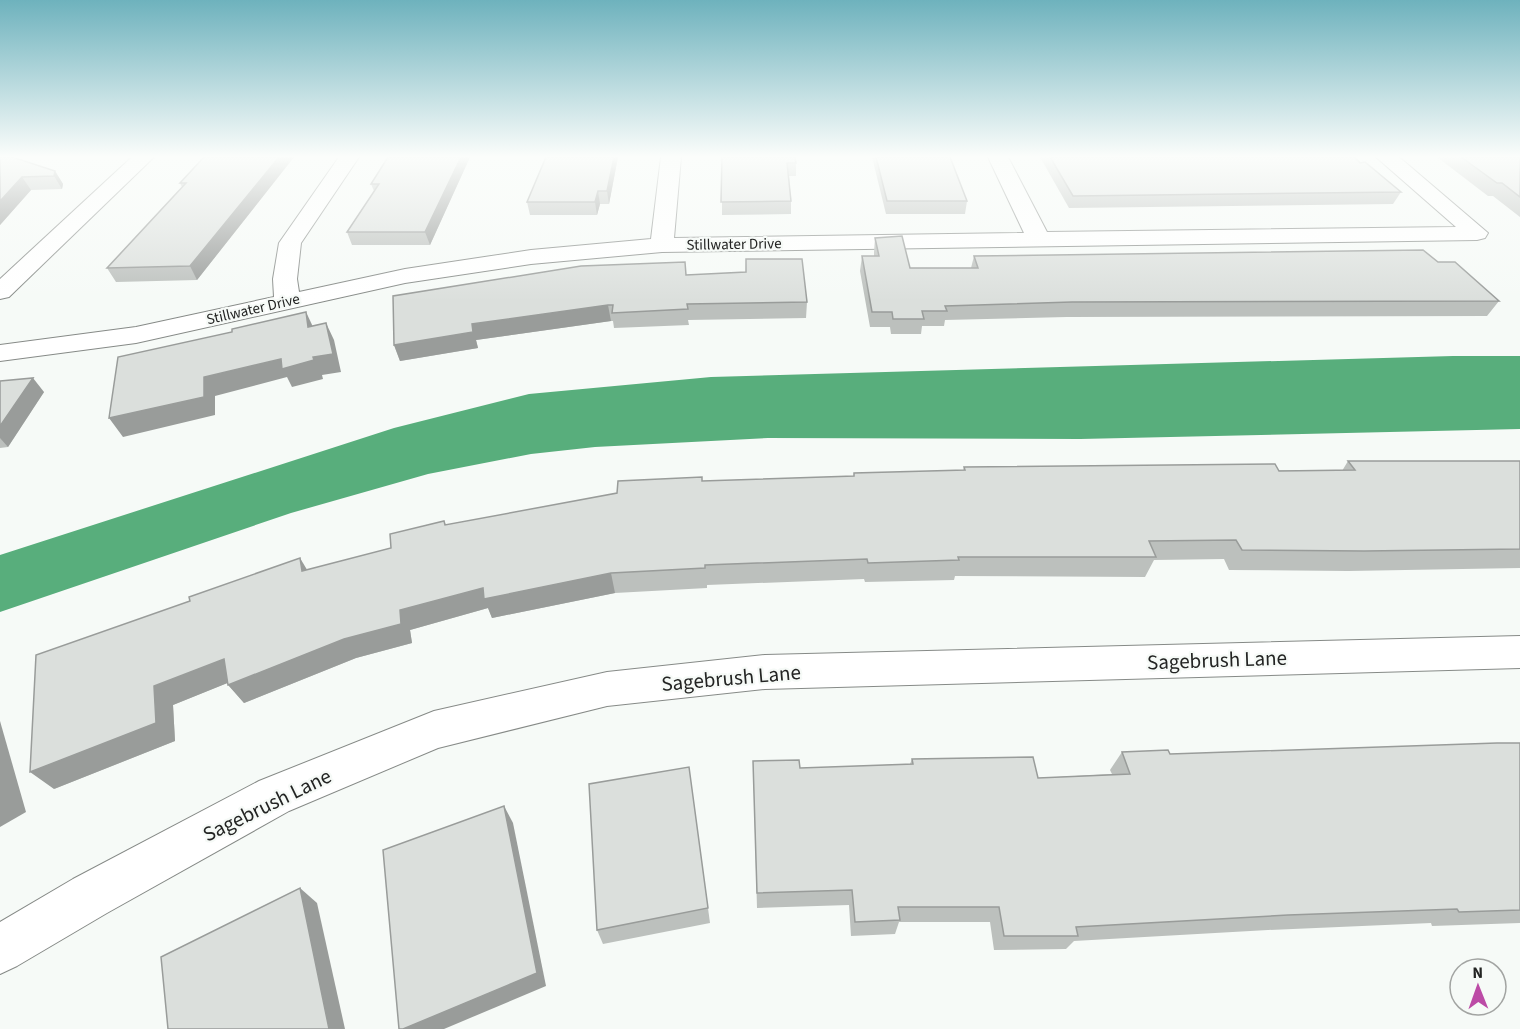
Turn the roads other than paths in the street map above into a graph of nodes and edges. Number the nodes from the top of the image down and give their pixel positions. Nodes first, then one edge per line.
1 (93, 205) edge
2 (316, 205) edge
3 (667, 205) edge
4 (1022, 205) edge
5 (1443, 205) edge
6 (1038, 238) junction
7 (662, 245) junction
8 (0, 292) edge
9 (287, 301) junction
10 (0, 353) edge
11 (1520, 652) edge
12 (0, 949) edge

1 - 8 street
2 - 9 street
3 - 7 street
4 - 6 street
5 - 6 street, Stillwater Drive
6 - 7 street, Stillwater Drive
7 - 9 street, Stillwater Drive
9 - 10 street, Stillwater Drive
11 - 12 street, Sagebrush Lane

